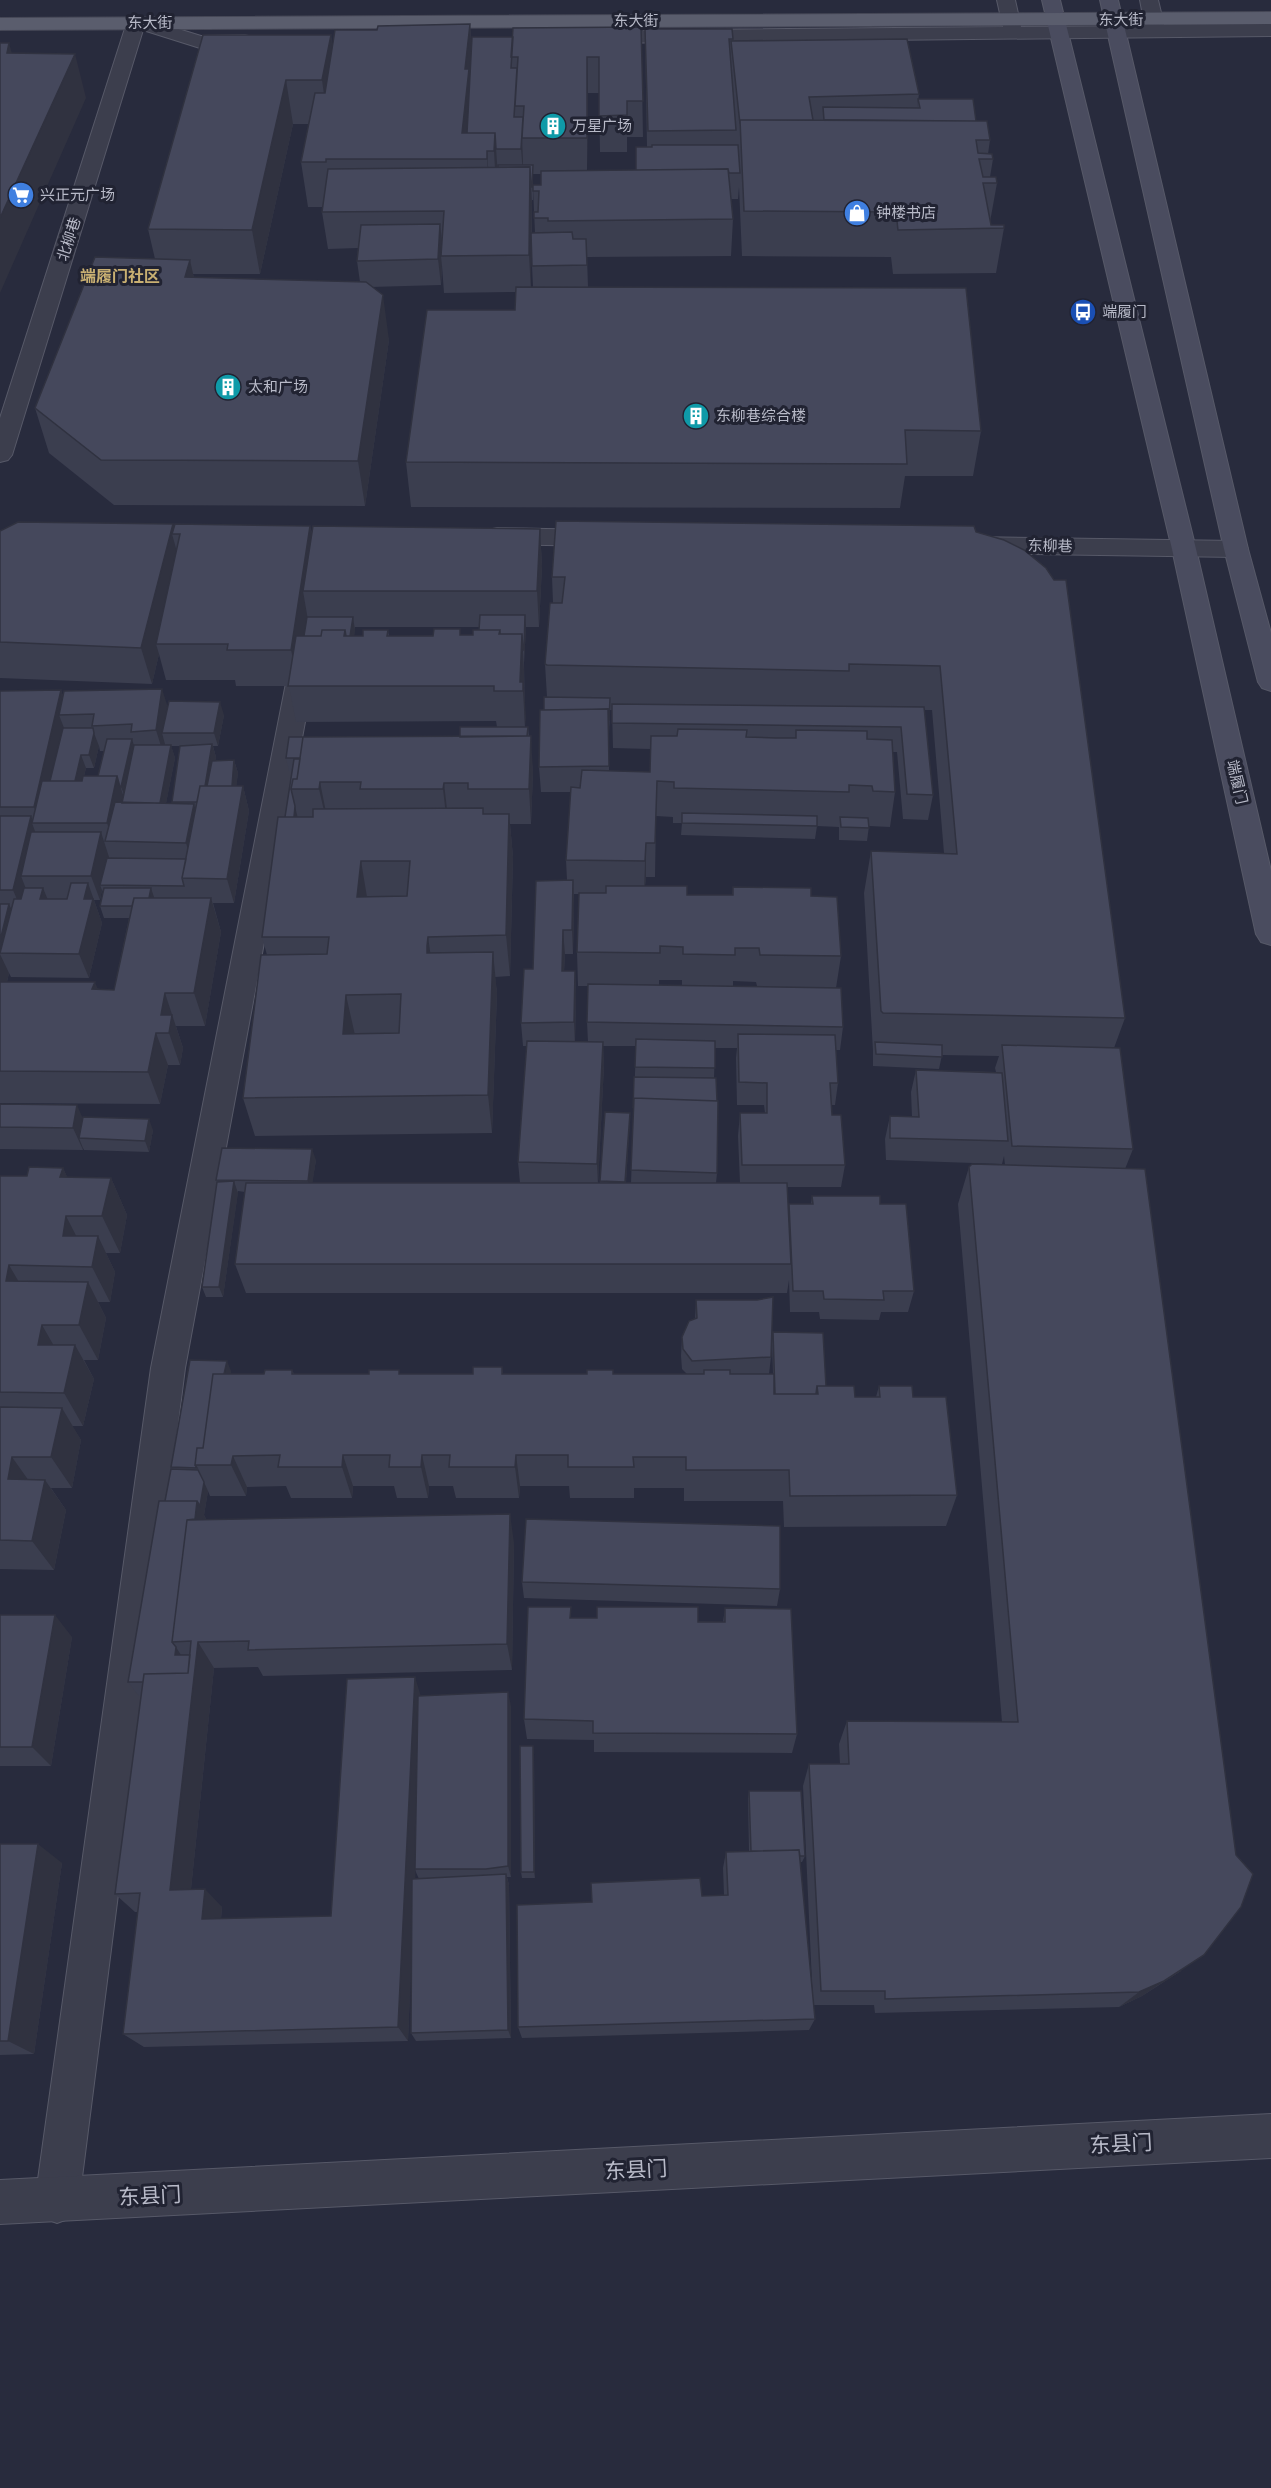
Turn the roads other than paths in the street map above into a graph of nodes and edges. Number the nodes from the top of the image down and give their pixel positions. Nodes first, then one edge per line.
1 (1006, 0) edge
2 (1149, 0) edge
3 (1055, 17) edge
4 (1113, 17) edge
5 (1271, 18) edge
6 (136, 22) junction
7 (0, 24) edge
8 (1155, 25) junction
9 (1012, 26) junction
10 (1271, 30) edge
11 (0, 455) edge
12 (478, 536) edge
13 (622, 539) edge
14 (945, 544) edge
15 (1185, 549) junction
16 (1236, 549) junction
17 (306, 639) edge
18 (1271, 682) edge
19 (1271, 934) edge
20 (1271, 2136) edge
21 (57, 2201) junction
22 (0, 2202) edge

1 - 9 street
2 - 8 street
3 - 4 street
3 - 9 street
3 - 15 main road, 端履门
4 - 8 street
4 - 16 main road
5 - 8 main road, 东大街
6 - 7 main road, 东大街
6 - 9 street
6 - 11 street, 北柳巷
8 - 10 street
12 - 13 street
14 - 15 street, 东柳巷
15 - 16 street, 东柳巷
15 - 19 main road, 端履门
16 - 18 main road
17 - 21 street
20 - 21 street, 东县门
21 - 22 street, 东县门

